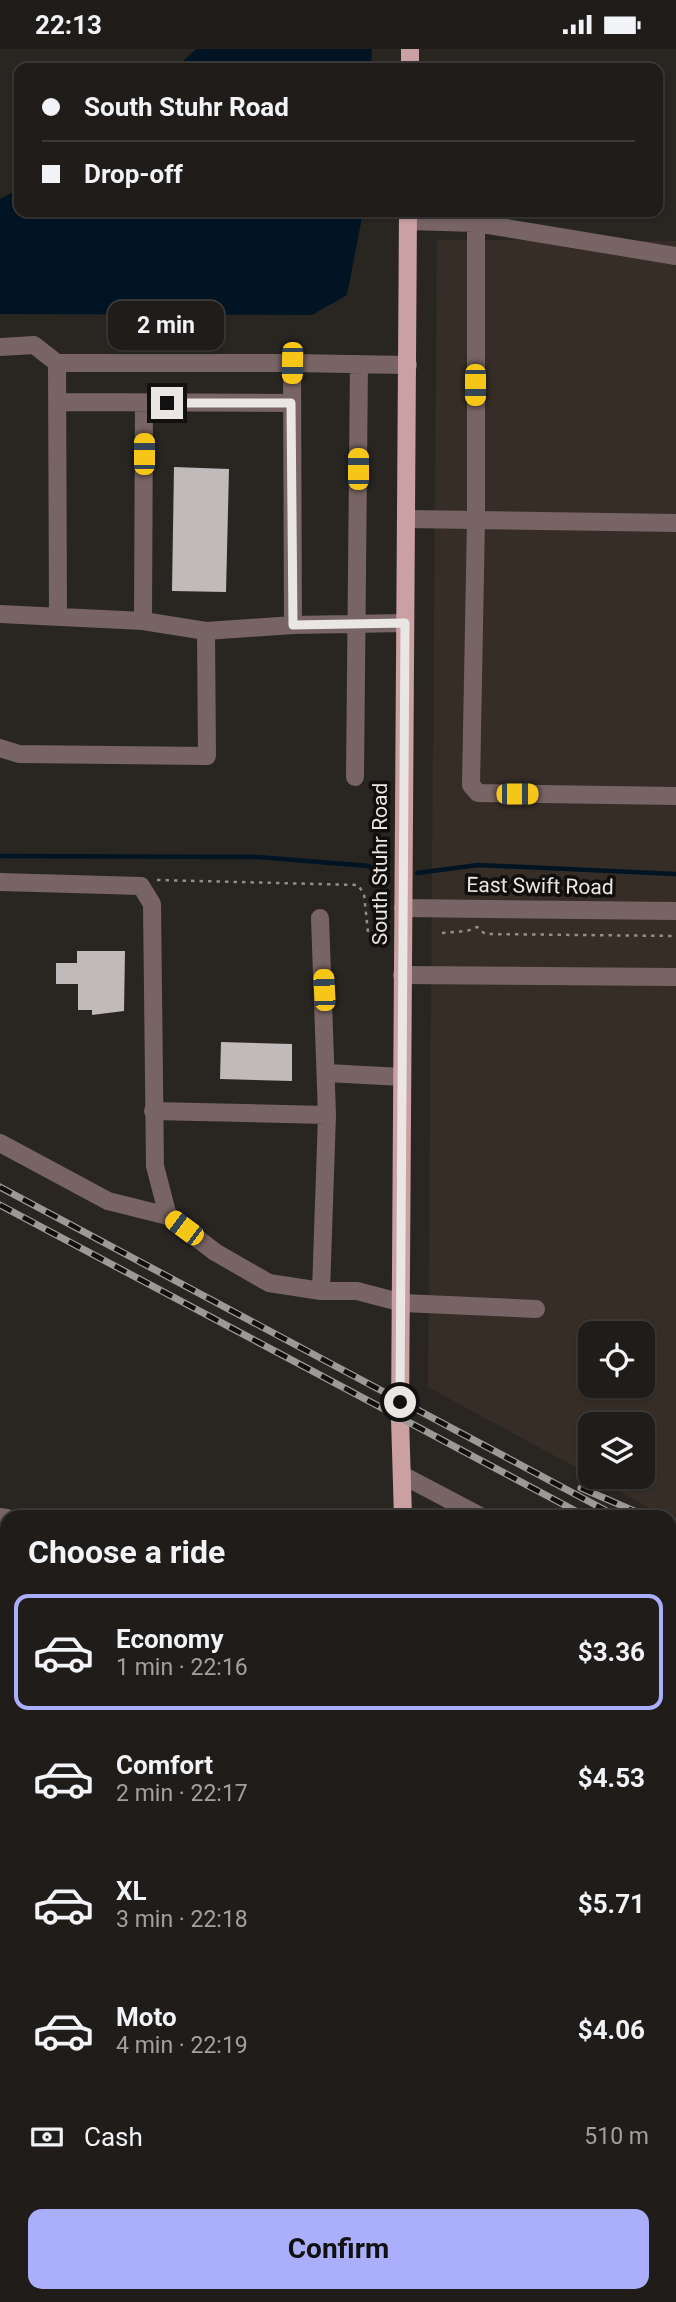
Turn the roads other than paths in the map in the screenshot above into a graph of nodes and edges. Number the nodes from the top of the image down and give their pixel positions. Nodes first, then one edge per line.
1 (408, 217) edge
2 (475, 223) junction
3 (676, 256) edge
4 (0, 347) edge
5 (57, 363) junction
6 (292, 363) junction
7 (359, 364) junction
8 (408, 365) junction
9 (58, 402) junction
10 (144, 403) junction
11 (291, 403) junction
12 (406, 519) junction
13 (475, 520) junction
14 (676, 523) edge
15 (0, 614) edge
16 (58, 616) junction
17 (143, 621) junction
18 (405, 623) junction
19 (293, 625) junction
20 (356, 626) junction
21 (206, 631) junction
22 (0, 748) edge
23 (355, 777) dead end
24 (676, 796) edge
25 (0, 882) edge
26 (402, 908) junction
27 (676, 911) edge
28 (320, 918) dead end
29 (402, 975) junction
30 (676, 977) edge
31 (327, 1073) junction
32 (402, 1077) junction
33 (153, 1111) junction
34 (327, 1115) junction
35 (0, 1143) edge
36 (168, 1216) junction
37 (321, 1291) junction
38 (403, 1303) junction
39 (536, 1310) dead end
40 (404, 1476) junction
41 (403, 1510) edge
42 (468, 1510) edge

1 - 2 street
1 - 8 main road, South Stuhr Road
2 - 3 street
2 - 13 street
4 - 5 street
5 - 6 street
5 - 9 street
6 - 7 street
6 - 11 street
7 - 8 street
7 - 20 street
8 - 12 main road, South Stuhr Road
9 - 10 street
9 - 16 street
10 - 11 street
10 - 17 street
11 - 19 street
12 - 13 street
12 - 18 main road, South Stuhr Road
13 - 14 street
13 - 24 street
15 - 16 street
16 - 17 street
17 - 21 street
18 - 20 street
18 - 26 main road, South Stuhr Road
19 - 20 street
19 - 21 street
20 - 23 street
21 - 22 street
25 - 33 street
26 - 27 street, East Swift Road
26 - 29 main road, South Stuhr Road
28 - 31 street
29 - 30 street
29 - 32 main road, South Stuhr Road
31 - 32 street
31 - 34 street
32 - 38 main road, South Stuhr Road
33 - 34 street
33 - 36 street
34 - 37 street
35 - 36 street
36 - 37 street
37 - 38 street
38 - 39 street
38 - 40 main road, South Stuhr Road
40 - 41 main road, South Stuhr Road
40 - 42 street

